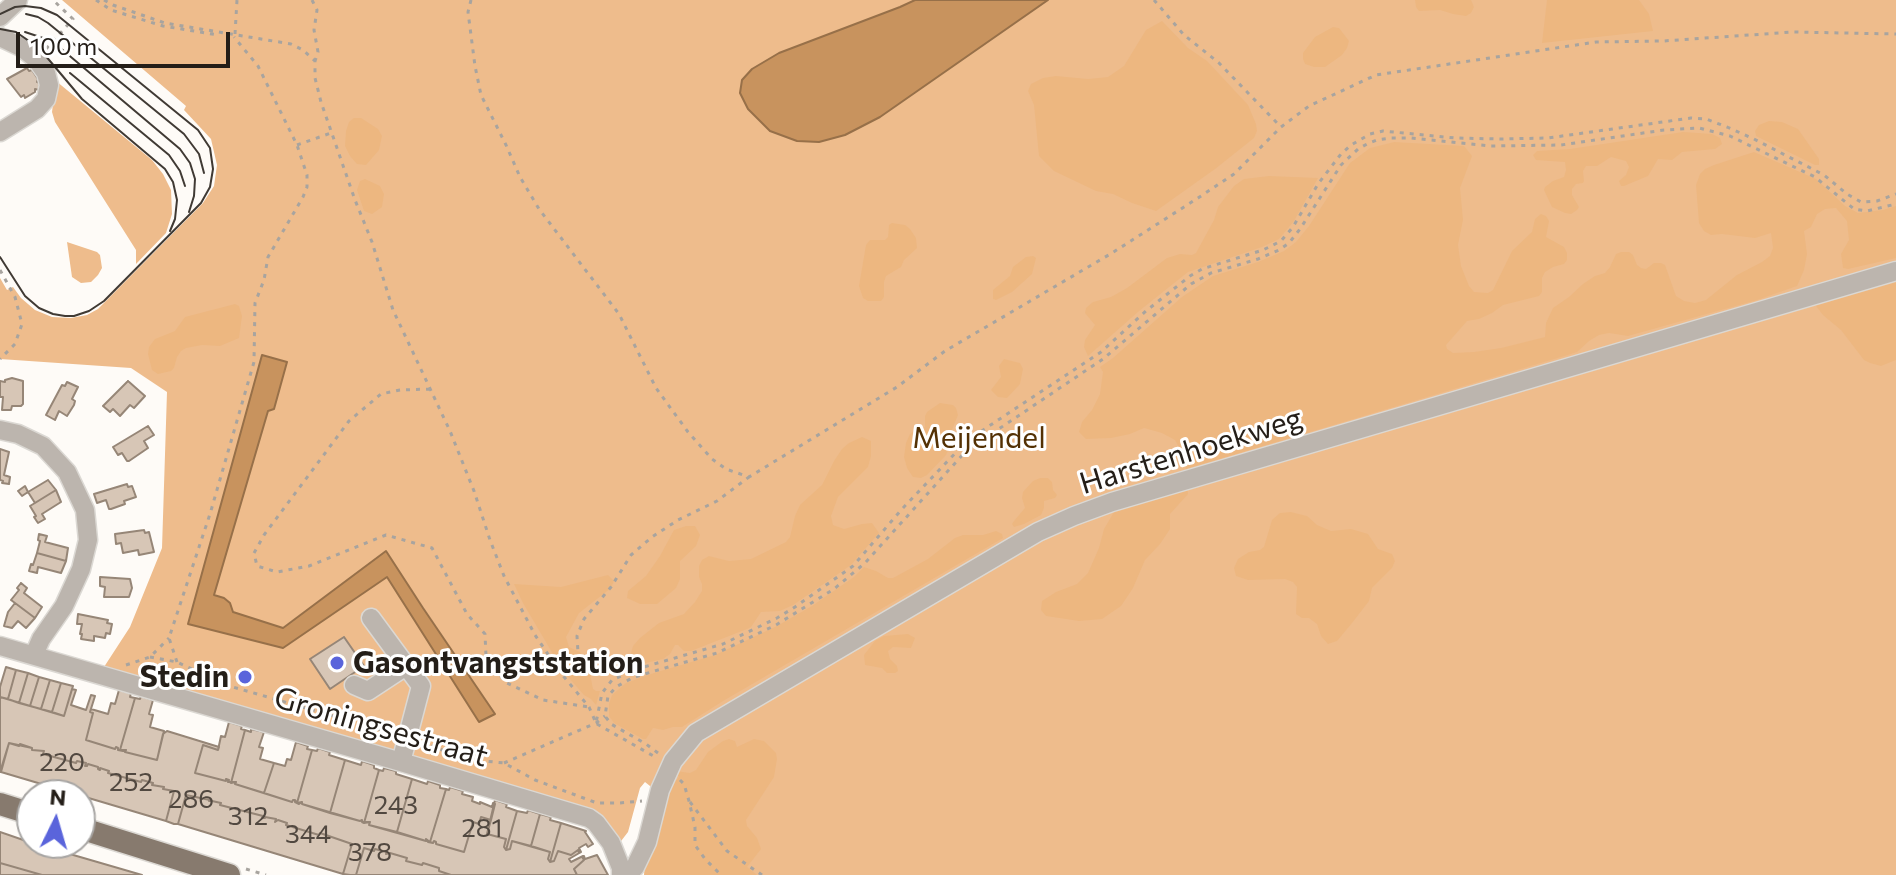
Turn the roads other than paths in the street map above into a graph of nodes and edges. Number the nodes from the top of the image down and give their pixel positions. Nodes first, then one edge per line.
1 (18, 0) edge
2 (0, 17) edge
3 (0, 37) edge
4 (0, 132) edge
5 (1896, 271) edge
6 (0, 430) edge
7 (371, 618) dead end
8 (0, 646) edge
9 (34, 655) junction
10 (406, 666) junction
11 (354, 685) dead end
12 (401, 762) junction
13 (96, 833) edge
14 (229, 875) edge
15 (621, 875) edge
16 (628, 875) edge

1 - 2 street
3 - 4 street
5 - 16 street, Harstenhoekweg
6 - 9 street
7 - 10 street
8 - 9 street, Groningsestraat
9 - 12 street, Groningsestraat
10 - 11 street
10 - 12 street
12 - 15 street, Groningsestraat
13 - 14 main road

